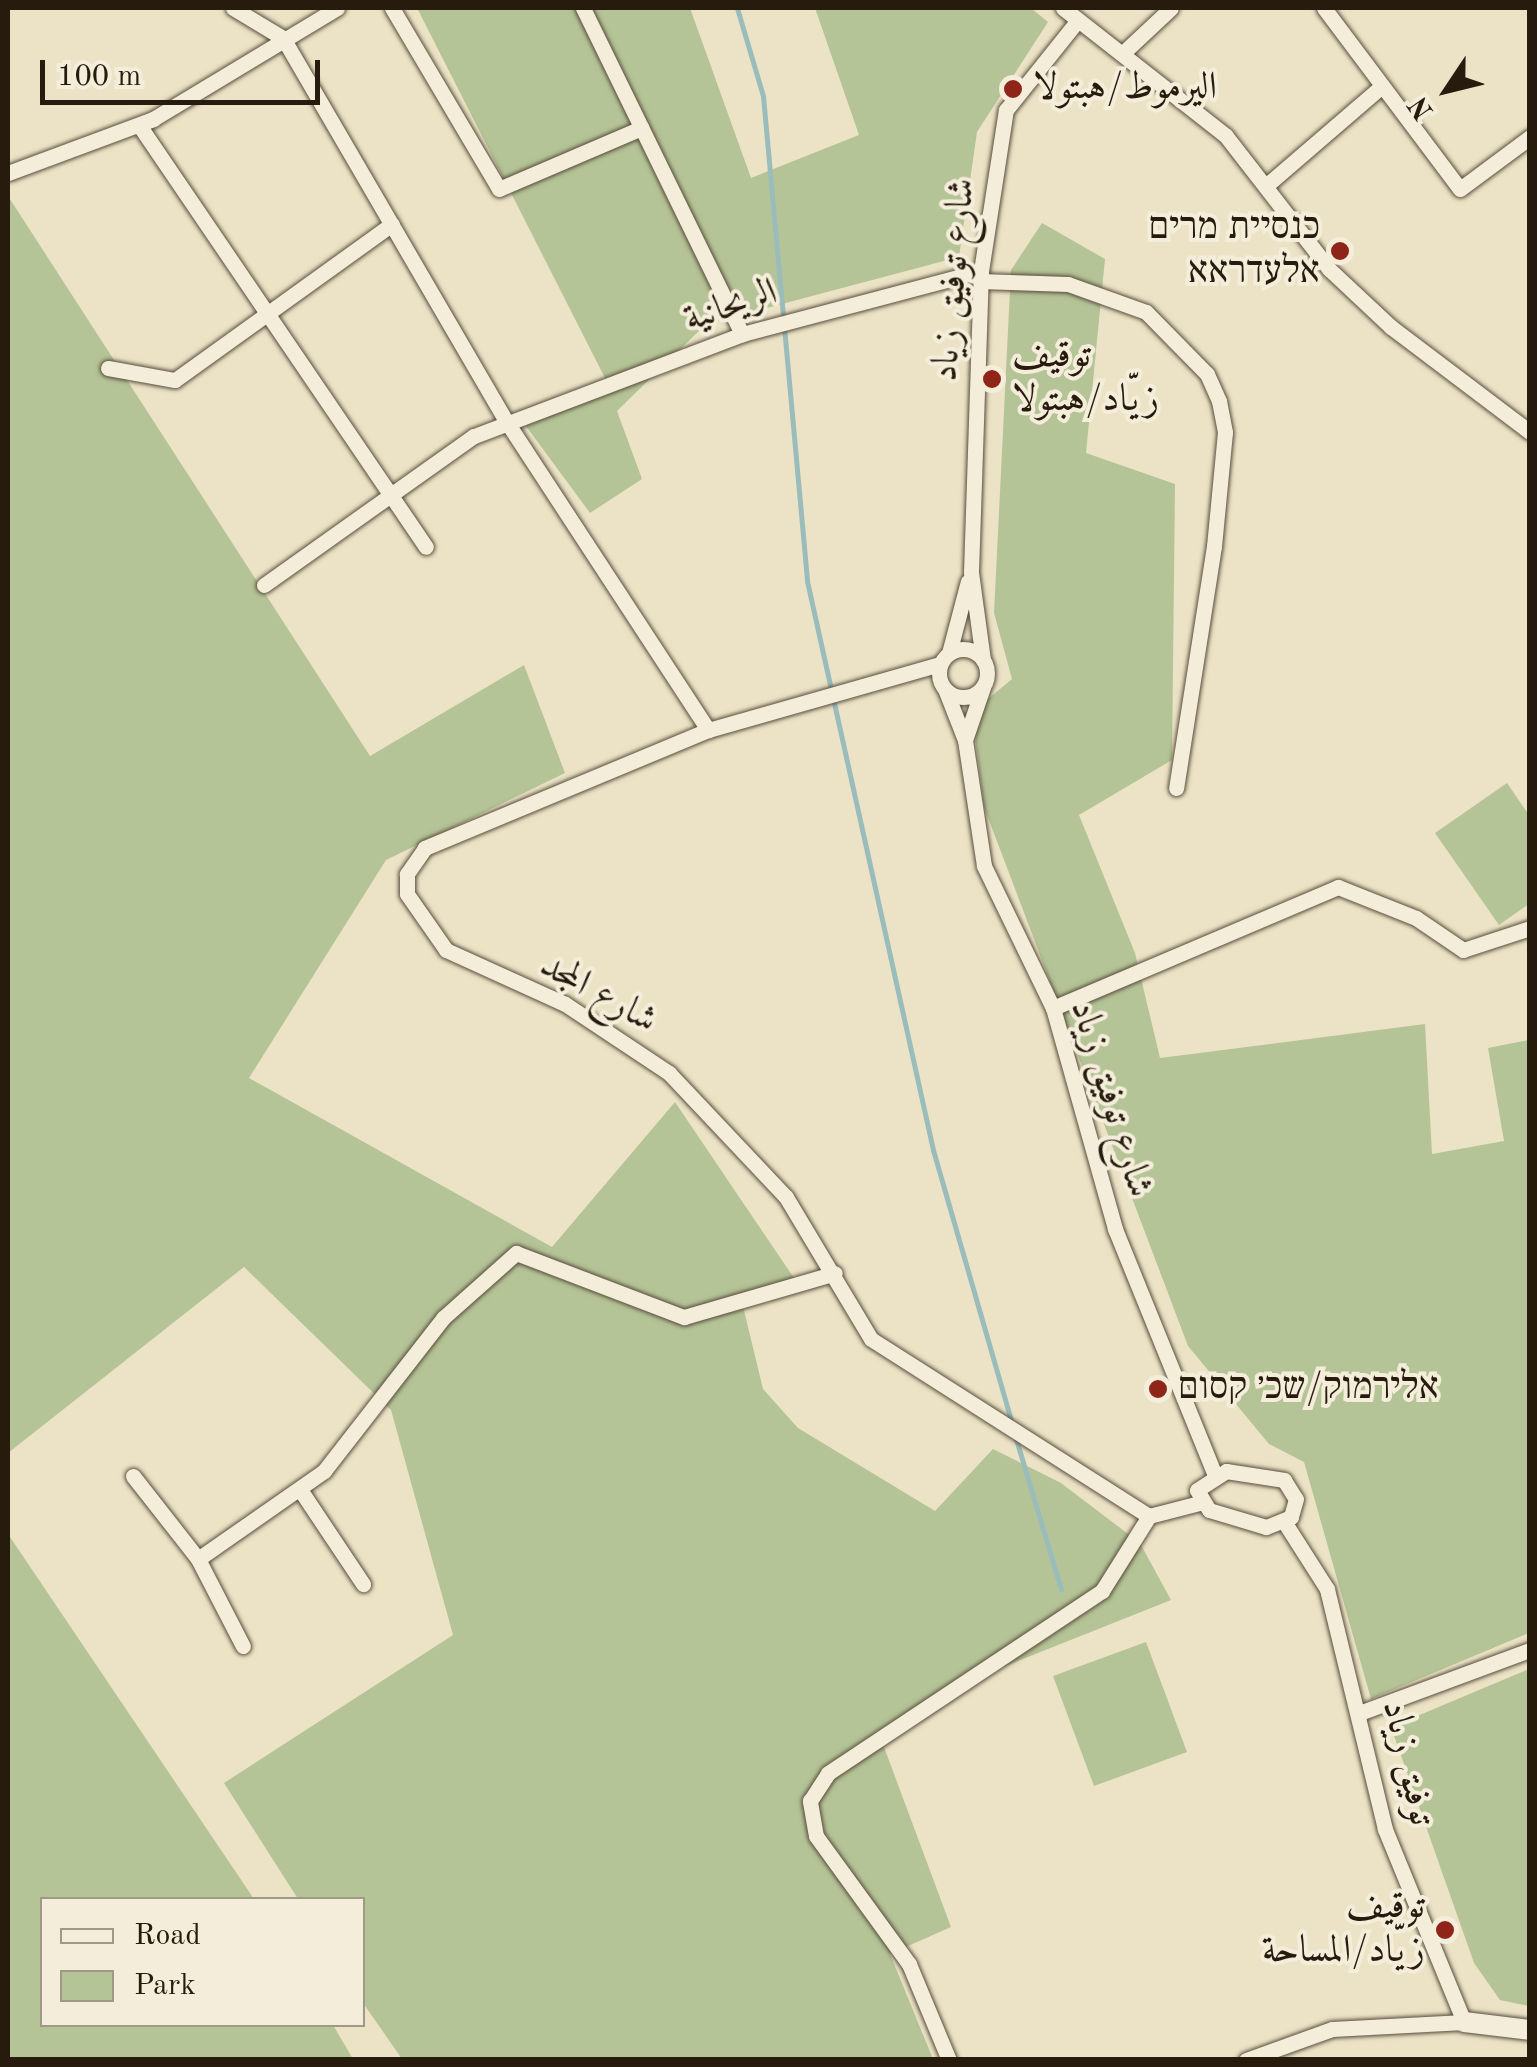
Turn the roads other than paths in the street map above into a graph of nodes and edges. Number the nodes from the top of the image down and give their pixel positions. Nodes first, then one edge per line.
1 (233, 8) edge
2 (337, 8) edge
3 (392, 8) edge
4 (582, 8) edge
5 (1063, 8) edge
6 (1171, 8) edge
7 (1324, 8) edge
8 (1078, 20) junction
9 (283, 38) junction
10 (1124, 52) junction
11 (1382, 86) junction
12 (139, 125) junction
13 (642, 128) junction
14 (1530, 137) edge
15 (8, 172) edge
16 (1268, 184) junction
17 (392, 224) junction
18 (980, 276) junction
19 (268, 316) junction
20 (742, 334) junction
21 (108, 368) dead end
22 (508, 424) junction
23 (1530, 432) edge
24 (390, 495) junction
25 (426, 547) dead end
26 (971, 572) junction
27 (264, 585) dead end
28 (945, 659) junction
29 (983, 660) junction
30 (984, 685) junction
31 (945, 688) junction
32 (708, 730) junction
33 (965, 740) junction
34 (1176, 788) dead end
35 (1530, 928) edge
36 (1054, 1008) junction
37 (835, 1273) junction
38 (1214, 1473) junction
39 (132, 1476) dead end
40 (301, 1491) junction
41 (1203, 1502) junction
42 (1149, 1516) junction
43 (1285, 1523) junction
44 (198, 1558) junction
45 (363, 1584) dead end
46 (244, 1646) dead end
47 (1530, 1650) edge
48 (1362, 1712) junction
49 (1464, 2022) junction
50 (1530, 2030) edge
51 (949, 2060) edge
52 (1246, 2060) edge

1 - 9 street
2 - 9 street
3 - 13 street
4 - 13 street
5 - 8 street
6 - 10 street
7 - 11 street
8 - 10 street
8 - 18 street, شارع توفيق زياد
9 - 12 street
9 - 17 street
10 - 16 street
11 - 14 street
11 - 16 street
12 - 15 street
12 - 19 street
13 - 20 street
16 - 23 street
17 - 19 street
17 - 22 street
18 - 20 street, الريحانية
18 - 26 street, شارع توفيق زياد
18 - 34 street, الريحانية
19 - 21 street
19 - 24 street
20 - 22 street, الريحانية
22 - 24 street, الريحانية
22 - 32 street
24 - 25 street
24 - 27 street, الريحانية
26 - 28 street
26 - 29 street
28 - 29 street
28 - 31 street
28 - 32 street, شارع المجد
29 - 30 street
30 - 31 street
30 - 33 street
31 - 33 street, شارع توفيق زياد
32 - 37 street, شارع المجد
33 - 36 street, شارع توفيق زياد
35 - 36 street
36 - 38 street, شارع توفيق زياد
37 - 40 street
37 - 42 street, شارع المجد
38 - 41 street
38 - 43 street
39 - 44 street
40 - 44 street
40 - 45 street
41 - 42 street
41 - 43 street
42 - 51 street
43 - 48 street, توفيق زياد
44 - 46 street
47 - 48 street
48 - 49 street, توفيق زياد
49 - 50 street
49 - 52 street

